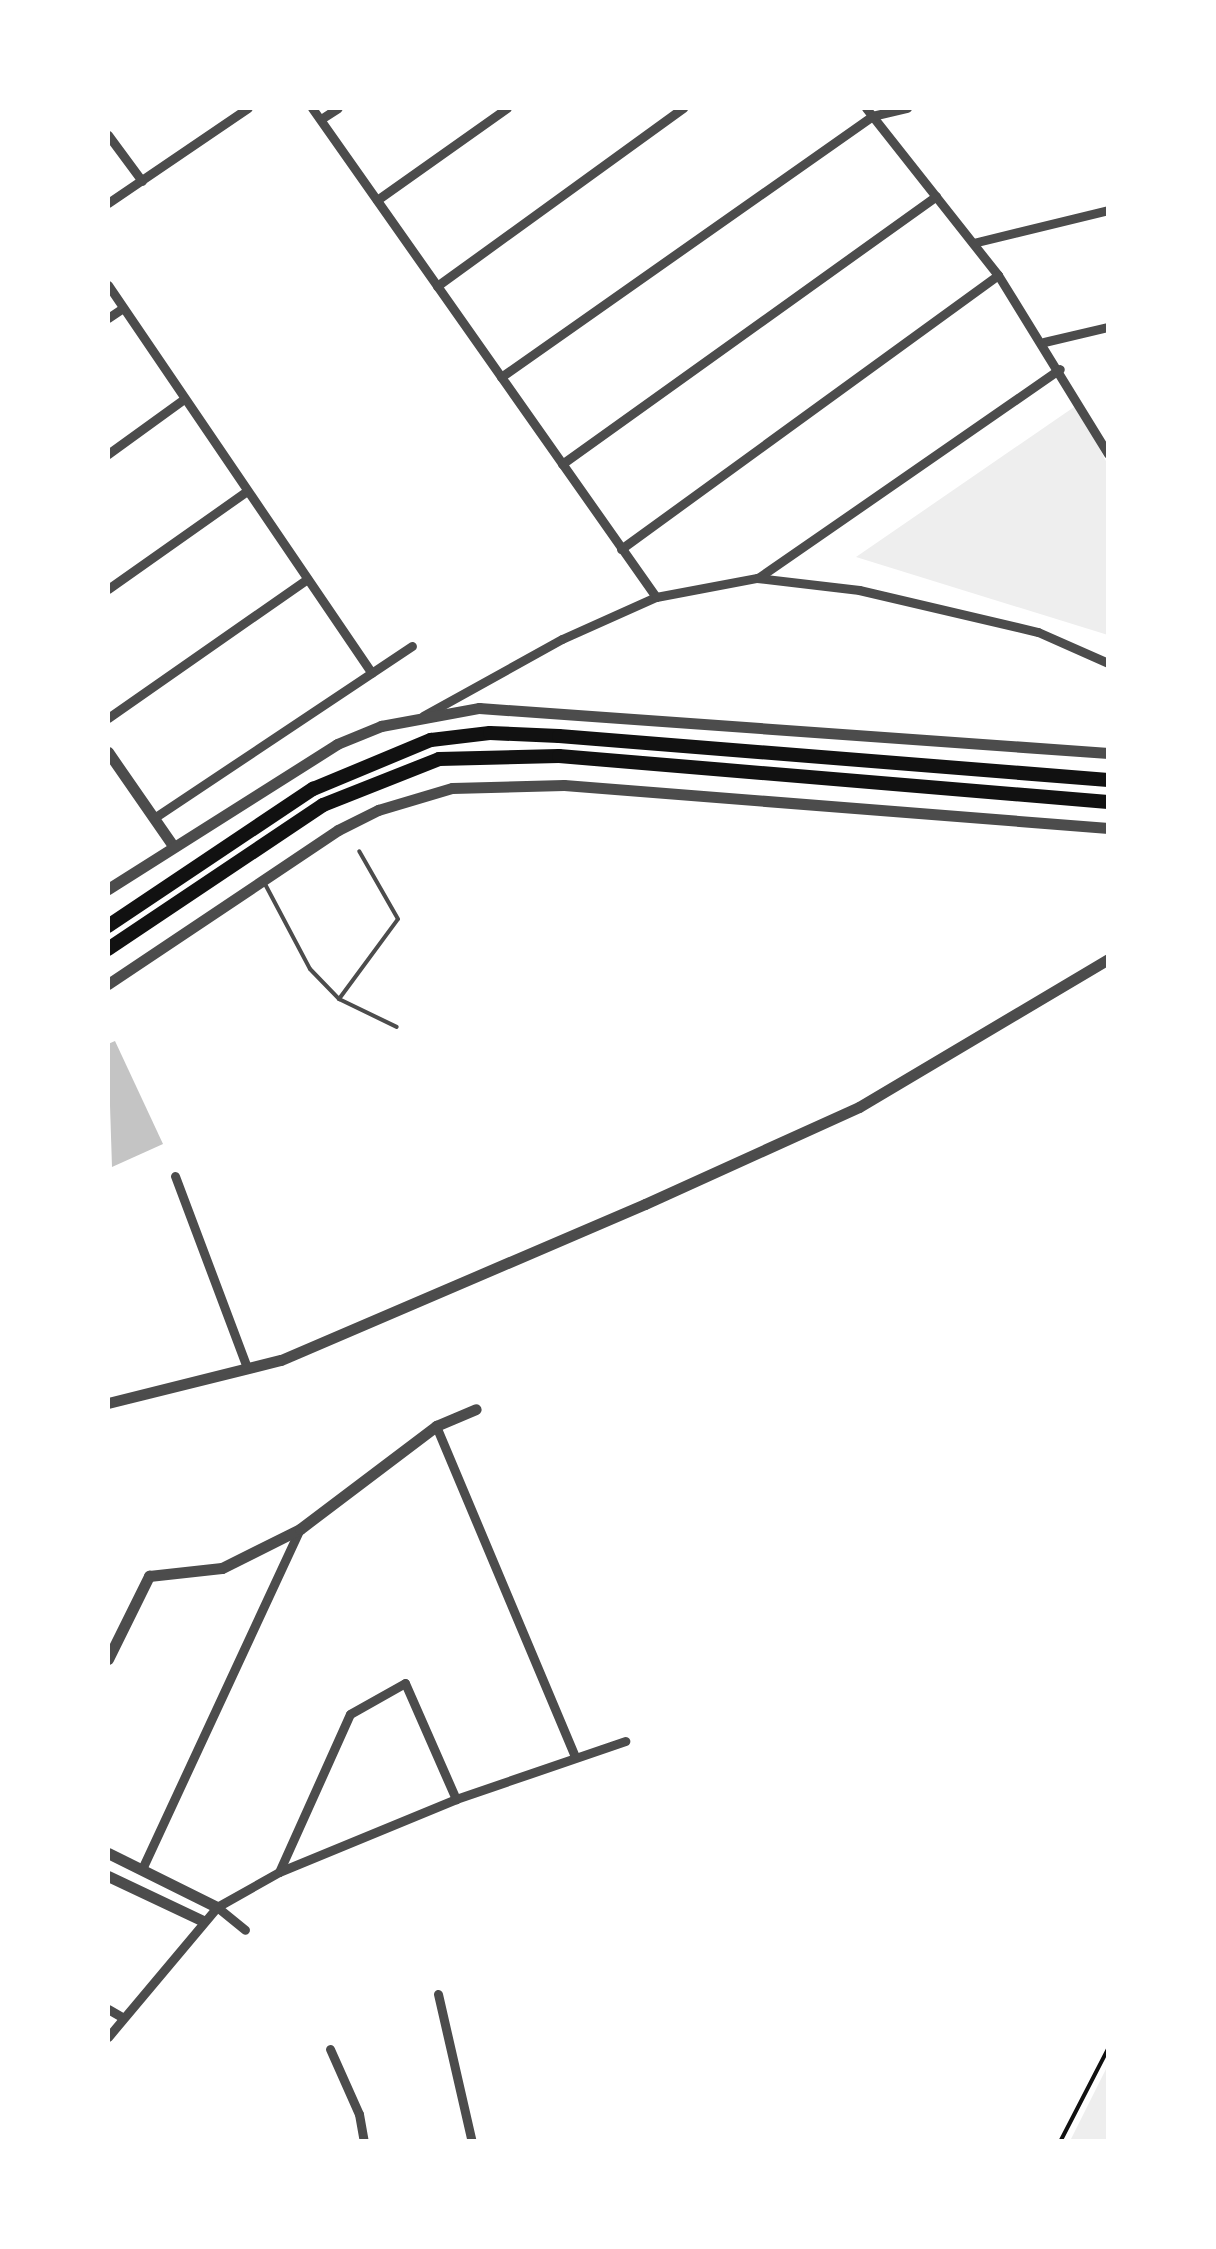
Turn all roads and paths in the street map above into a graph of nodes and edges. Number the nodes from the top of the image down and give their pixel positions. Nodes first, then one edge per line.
1 (248, 108) edge
2 (312, 108) edge
3 (338, 108) edge
4 (507, 108) edge
5 (683, 108) edge
6 (907, 108) edge
7 (869, 112) edge
8 (321, 119) junction
9 (108, 135) edge
10 (142, 181) junction
11 (936, 196) junction
12 (377, 200) junction
13 (108, 204) edge
14 (1108, 210) edge
15 (973, 243) junction
16 (998, 275) junction
17 (108, 285) edge
18 (437, 286) junction
19 (123, 308) junction
20 (108, 318) edge
21 (1108, 327) edge
22 (1044, 342) junction
23 (1060, 370) junction
24 (500, 377) junction
25 (184, 398) junction
26 (108, 454) edge
27 (1108, 454) edge
28 (562, 464) junction
29 (247, 491) junction
30 (620, 549) junction
31 (757, 578) junction
32 (307, 579) junction
33 (108, 589) edge
34 (656, 598) junction
35 (412, 646) dead end
36 (1108, 662) edge
37 (372, 672) junction
38 (108, 718) edge
39 (416, 720) junction
40 (108, 752) edge
41 (1108, 753) edge
42 (1108, 780) edge
43 (1108, 802) edge
44 (154, 818) junction
45 (1108, 828) edge
46 (172, 846) junction
47 (359, 851) dead end
48 (262, 880) junction
49 (108, 889) edge
50 (108, 926) edge
51 (108, 949) edge
52 (1108, 959) edge
53 (108, 984) edge
54 (339, 998) junction
55 (397, 1026) dead end
56 (175, 1176) dead end
57 (247, 1368) junction
58 (108, 1403) edge
59 (476, 1410) dead end
60 (436, 1426) junction
61 (300, 1529) junction
62 (108, 1659) edge
63 (625, 1741) dead end
64 (574, 1756) junction
65 (456, 1799) junction
66 (108, 1853) edge
67 (142, 1869) junction
68 (279, 1872) junction
69 (108, 1876) edge
70 (217, 1907) junction
71 (203, 1921) junction
72 (245, 1930) dead end
73 (438, 1994) dead end
74 (108, 2009) edge
75 (122, 2017) junction
76 (108, 2037) edge
77 (330, 2049) dead end
78 (1108, 2049) edge
79 (364, 2142) edge
80 (472, 2142) edge
81 (1060, 2142) edge

1 - 10 street
2 - 8 street
3 - 8 street
4 - 12 street
5 - 18 street
6 - 7 street
7 - 11 street
7 - 24 street
8 - 12 street
9 - 10 street
10 - 13 street
11 - 15 street
11 - 28 street
12 - 18 street
14 - 15 street
15 - 16 street
16 - 22 street
16 - 30 street
17 - 19 street
18 - 24 street
19 - 20 street
19 - 25 street
21 - 22 street
22 - 23 street
23 - 27 street
23 - 31 street
24 - 28 street
25 - 26 street
25 - 29 street
28 - 30 street
29 - 32 street
29 - 33 street
30 - 34 street
31 - 34 street
31 - 36 street
32 - 37 street
32 - 38 street
34 - 39 street
35 - 37 street
37 - 44 street
39 - 41 street
39 - 46 street
40 - 44 street
42 - 50 main road
43 - 51 main road
44 - 46 street
45 - 48 street
46 - 49 street
47 - 54 lane
48 - 53 street
48 - 54 lane
52 - 57 street
54 - 55 lane
56 - 57 street
57 - 58 street
59 - 60 street
60 - 61 street
60 - 64 street
61 - 62 street
61 - 67 street
63 - 64 street
64 - 65 street
65 - 68 street
65 - 68 street
66 - 67 street
67 - 70 street
68 - 70 street
69 - 71 street
70 - 71 street
70 - 72 street
71 - 75 street
73 - 80 street
74 - 75 street
75 - 76 street
77 - 79 street
78 - 81 path

